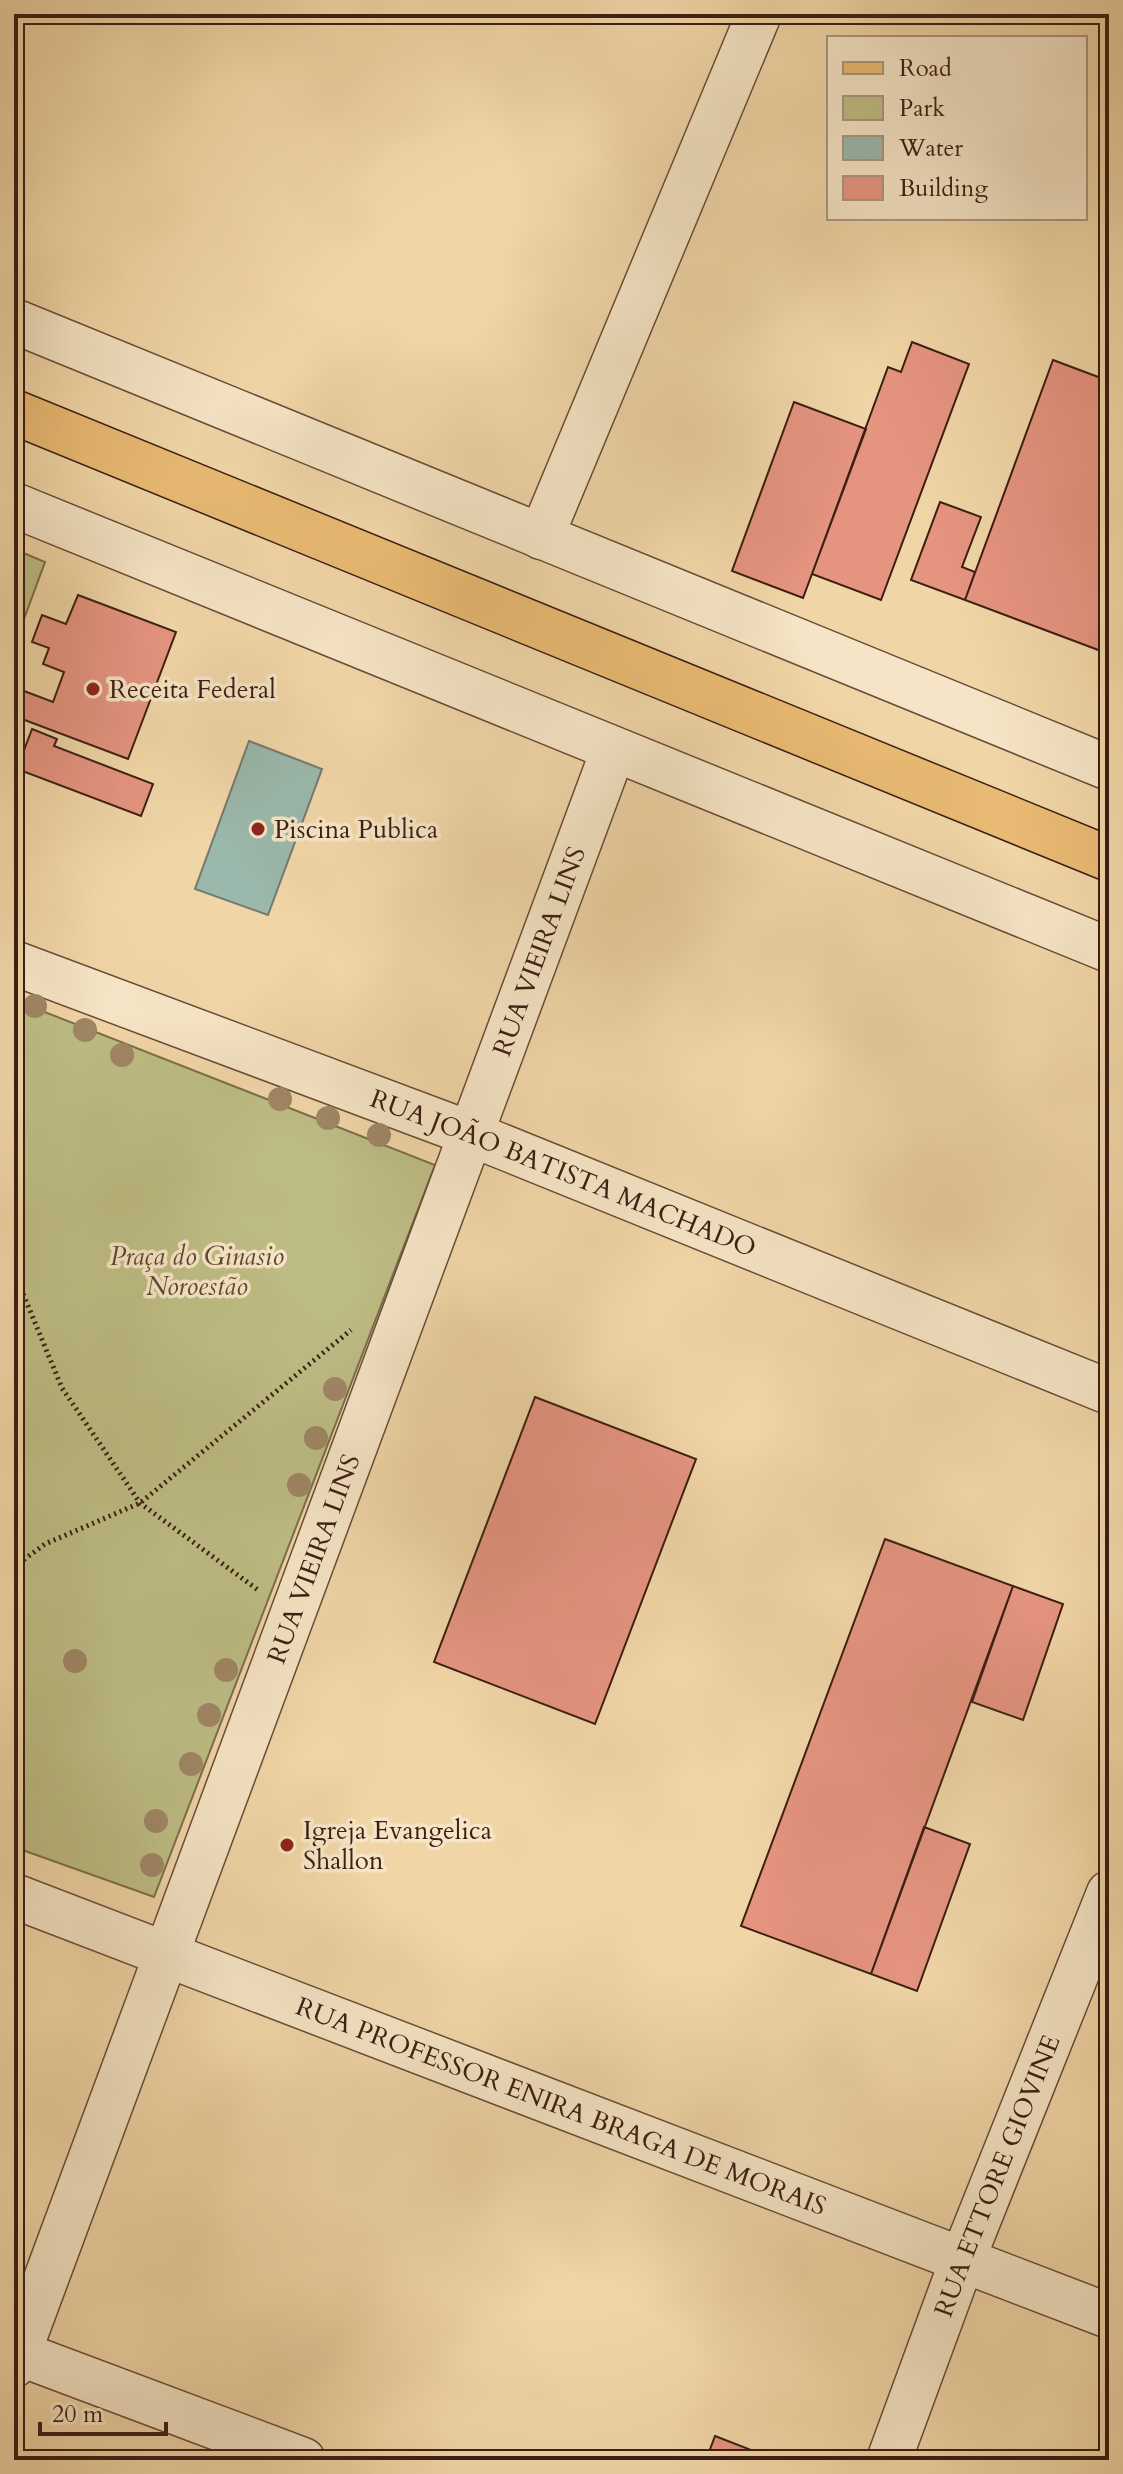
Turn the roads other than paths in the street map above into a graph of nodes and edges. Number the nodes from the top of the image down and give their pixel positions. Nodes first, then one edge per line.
1 (759, 14) edge
2 (14, 321) edge
3 (14, 412) edge
4 (14, 505) edge
5 (541, 537) junction
6 (613, 751) junction
7 (1109, 768) edge
8 (1109, 859) edge
9 (1109, 950) edge
10 (14, 963) edge
11 (471, 1134) junction
12 (1109, 1392) edge
13 (1109, 1893) edge
14 (14, 1896) edge
15 (167, 1953) junction
16 (962, 2261) junction
17 (1109, 2316) edge
18 (16, 2359) edge
19 (303, 2460) edge
20 (889, 2460) edge

1 - 5 street
2 - 5 street
3 - 8 main road
4 - 6 street
5 - 7 street
6 - 9 street
6 - 11 street, RUA VIEIRA LINS
10 - 11 street, RUA JOÃO BATISTA MACHADO
11 - 12 street, RUA JOÃO BATISTA MACHADO
11 - 15 street, RUA VIEIRA LINS
13 - 16 street, RUA ETTORE GIOVINE
14 - 15 street, RUA PROFESSOR ENIRA BRAGA DE MORAIS
15 - 16 street, RUA PROFESSOR ENIRA BRAGA DE MORAIS
15 - 18 street, RUA VIEIRA LINS
16 - 17 street, RUA PROFESSOR ENIRA BRAGA DE MORAIS
16 - 20 street, RUA ETTORE GIOVINE
18 - 19 street

